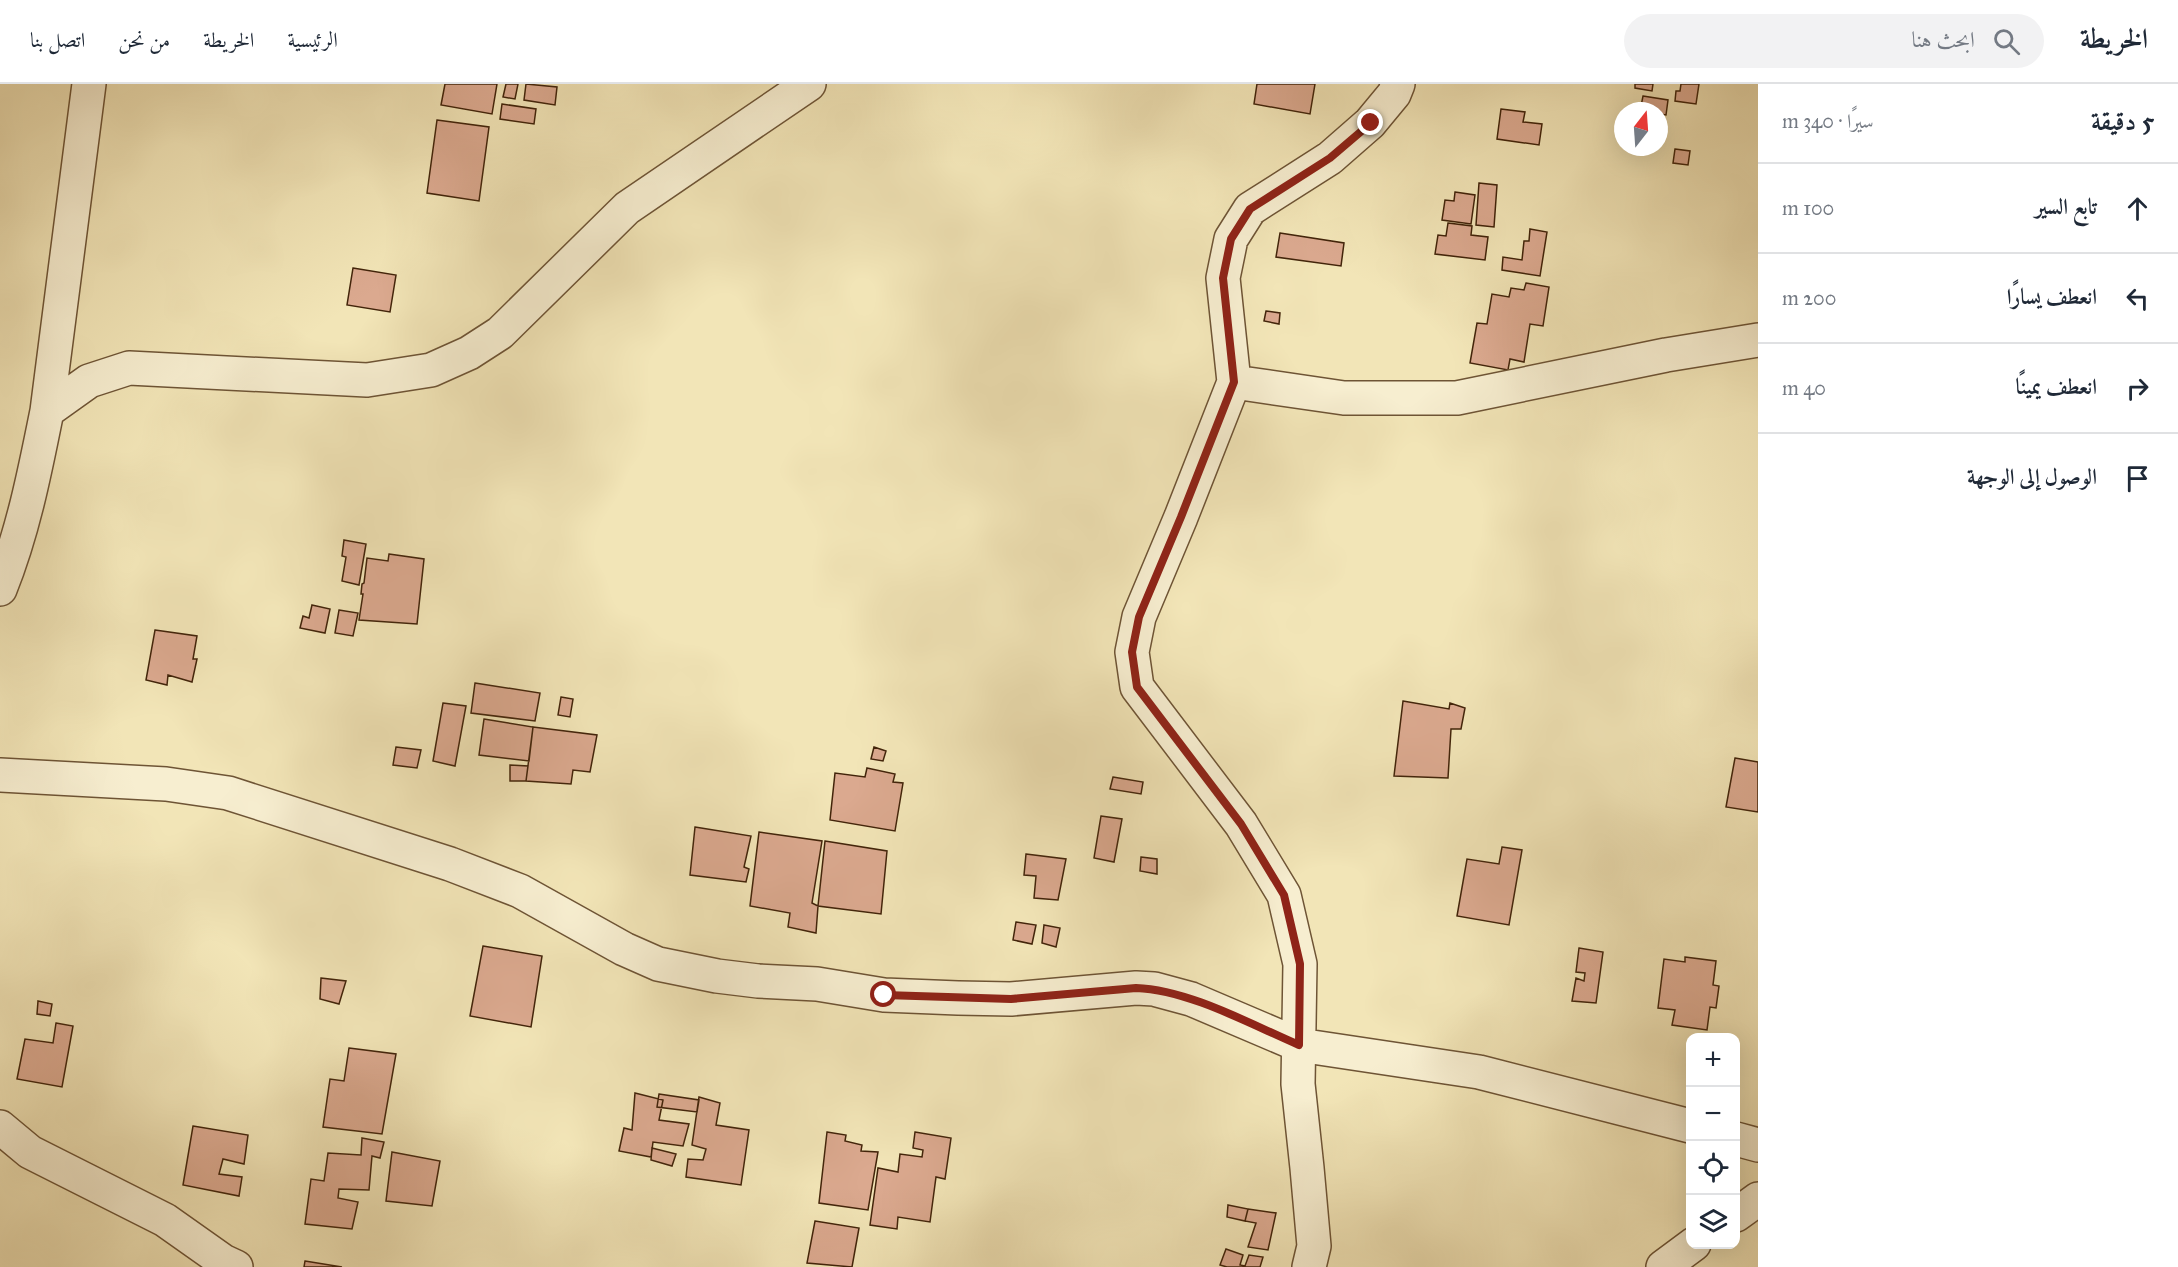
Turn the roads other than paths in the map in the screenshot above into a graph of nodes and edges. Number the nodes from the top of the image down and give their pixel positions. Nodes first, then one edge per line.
1 (89, 84) edge
2 (809, 84) edge
3 (1398, 84) edge
4 (1758, 340) edge
5 (1234, 382) junction
6 (46, 411) junction
7 (0, 589) edge
8 (0, 775) edge
9 (1299, 1045) junction
10 (1686, 1125) edge
11 (0, 1128) edge
12 (1740, 1140) edge
13 (1758, 1145) edge
14 (1758, 1199) edge
15 (1740, 1212) edge
16 (1688, 1249) edge
17 (236, 1267) edge
18 (1309, 1267) edge
19 (1663, 1267) edge

1 - 6 street
2 - 6 street
3 - 5 street
4 - 5 street
5 - 9 street
6 - 7 street
8 - 9 street
9 - 10 street
9 - 18 street
11 - 17 street
12 - 13 street
14 - 15 street
16 - 19 street

